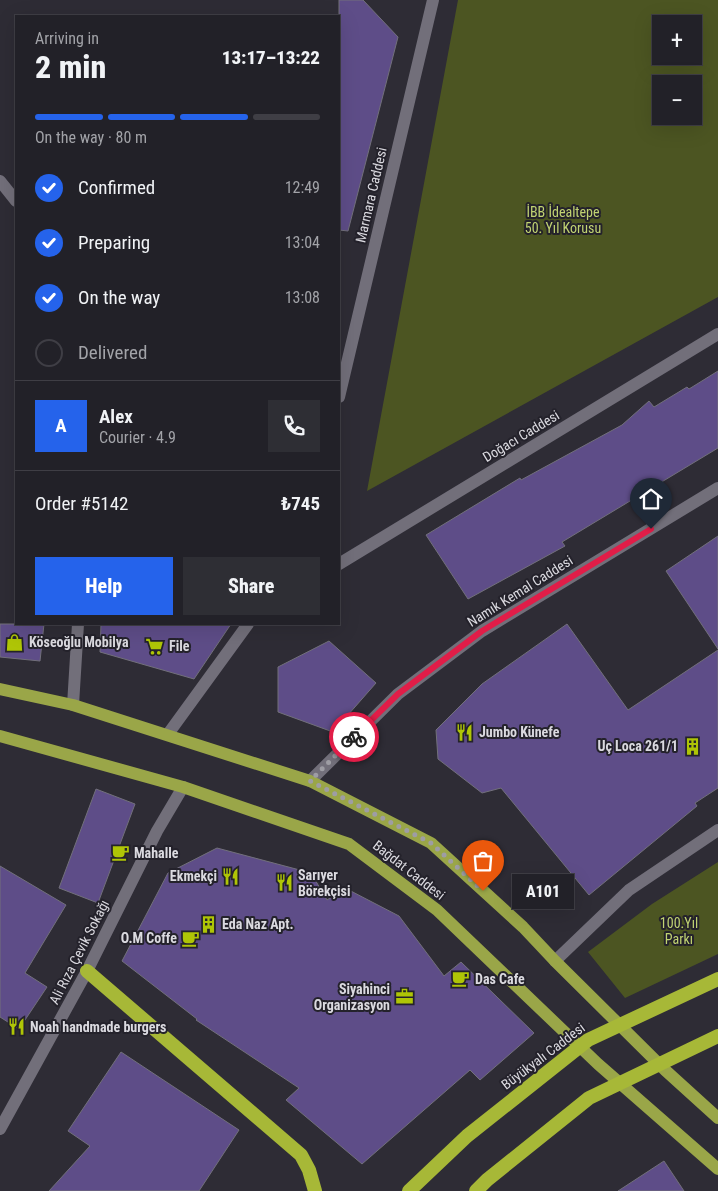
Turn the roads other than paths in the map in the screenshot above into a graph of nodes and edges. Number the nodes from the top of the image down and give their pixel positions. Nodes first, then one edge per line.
1 (422, 0) edge
2 (432, 5) edge
3 (0, 181) edge
4 (15, 200) edge
5 (718, 334) edge
6 (340, 393) edge
7 (718, 488) edge
8 (340, 563) edge
9 (78, 625) edge
10 (247, 625) edge
11 (0, 689) edge
12 (74, 705) junction
13 (168, 734) junction
14 (0, 736) edge
15 (310, 781) junction
16 (183, 787) junction
17 (718, 830) edge
18 (555, 961) junction
19 (87, 971) junction
20 (718, 979) edge
21 (718, 1036) edge
22 (718, 1118) edge
23 (0, 1129) edge
24 (718, 1169) edge
25 (315, 1191) edge
26 (409, 1191) edge
27 (476, 1191) edge

1 - 2 street
2 - 6 street, Marmara Caddesi
3 - 4 street
5 - 8 street, Doğacı Caddesi
7 - 15 street, Namık Kemal Caddesi
9 - 12 street
10 - 13 street
11 - 12 main road, Bağdat Caddesi
12 - 13 main road, Bağdat Caddesi
13 - 15 main road, Bağdat Caddesi
14 - 16 main road, Bağdat Caddesi
15 - 18 main road, Bağdat Caddesi
16 - 19 street, Ali Rıza Çevik Sokağı
16 - 24 main road, Bağdat Caddesi
17 - 18 street
18 - 22 main road, Bağdat Caddesi
19 - 23 street, Ali Rıza Çevik Sokağı
19 - 25 highway
20 - 26 highway, Büyükyalı Caddesi
21 - 27 highway

